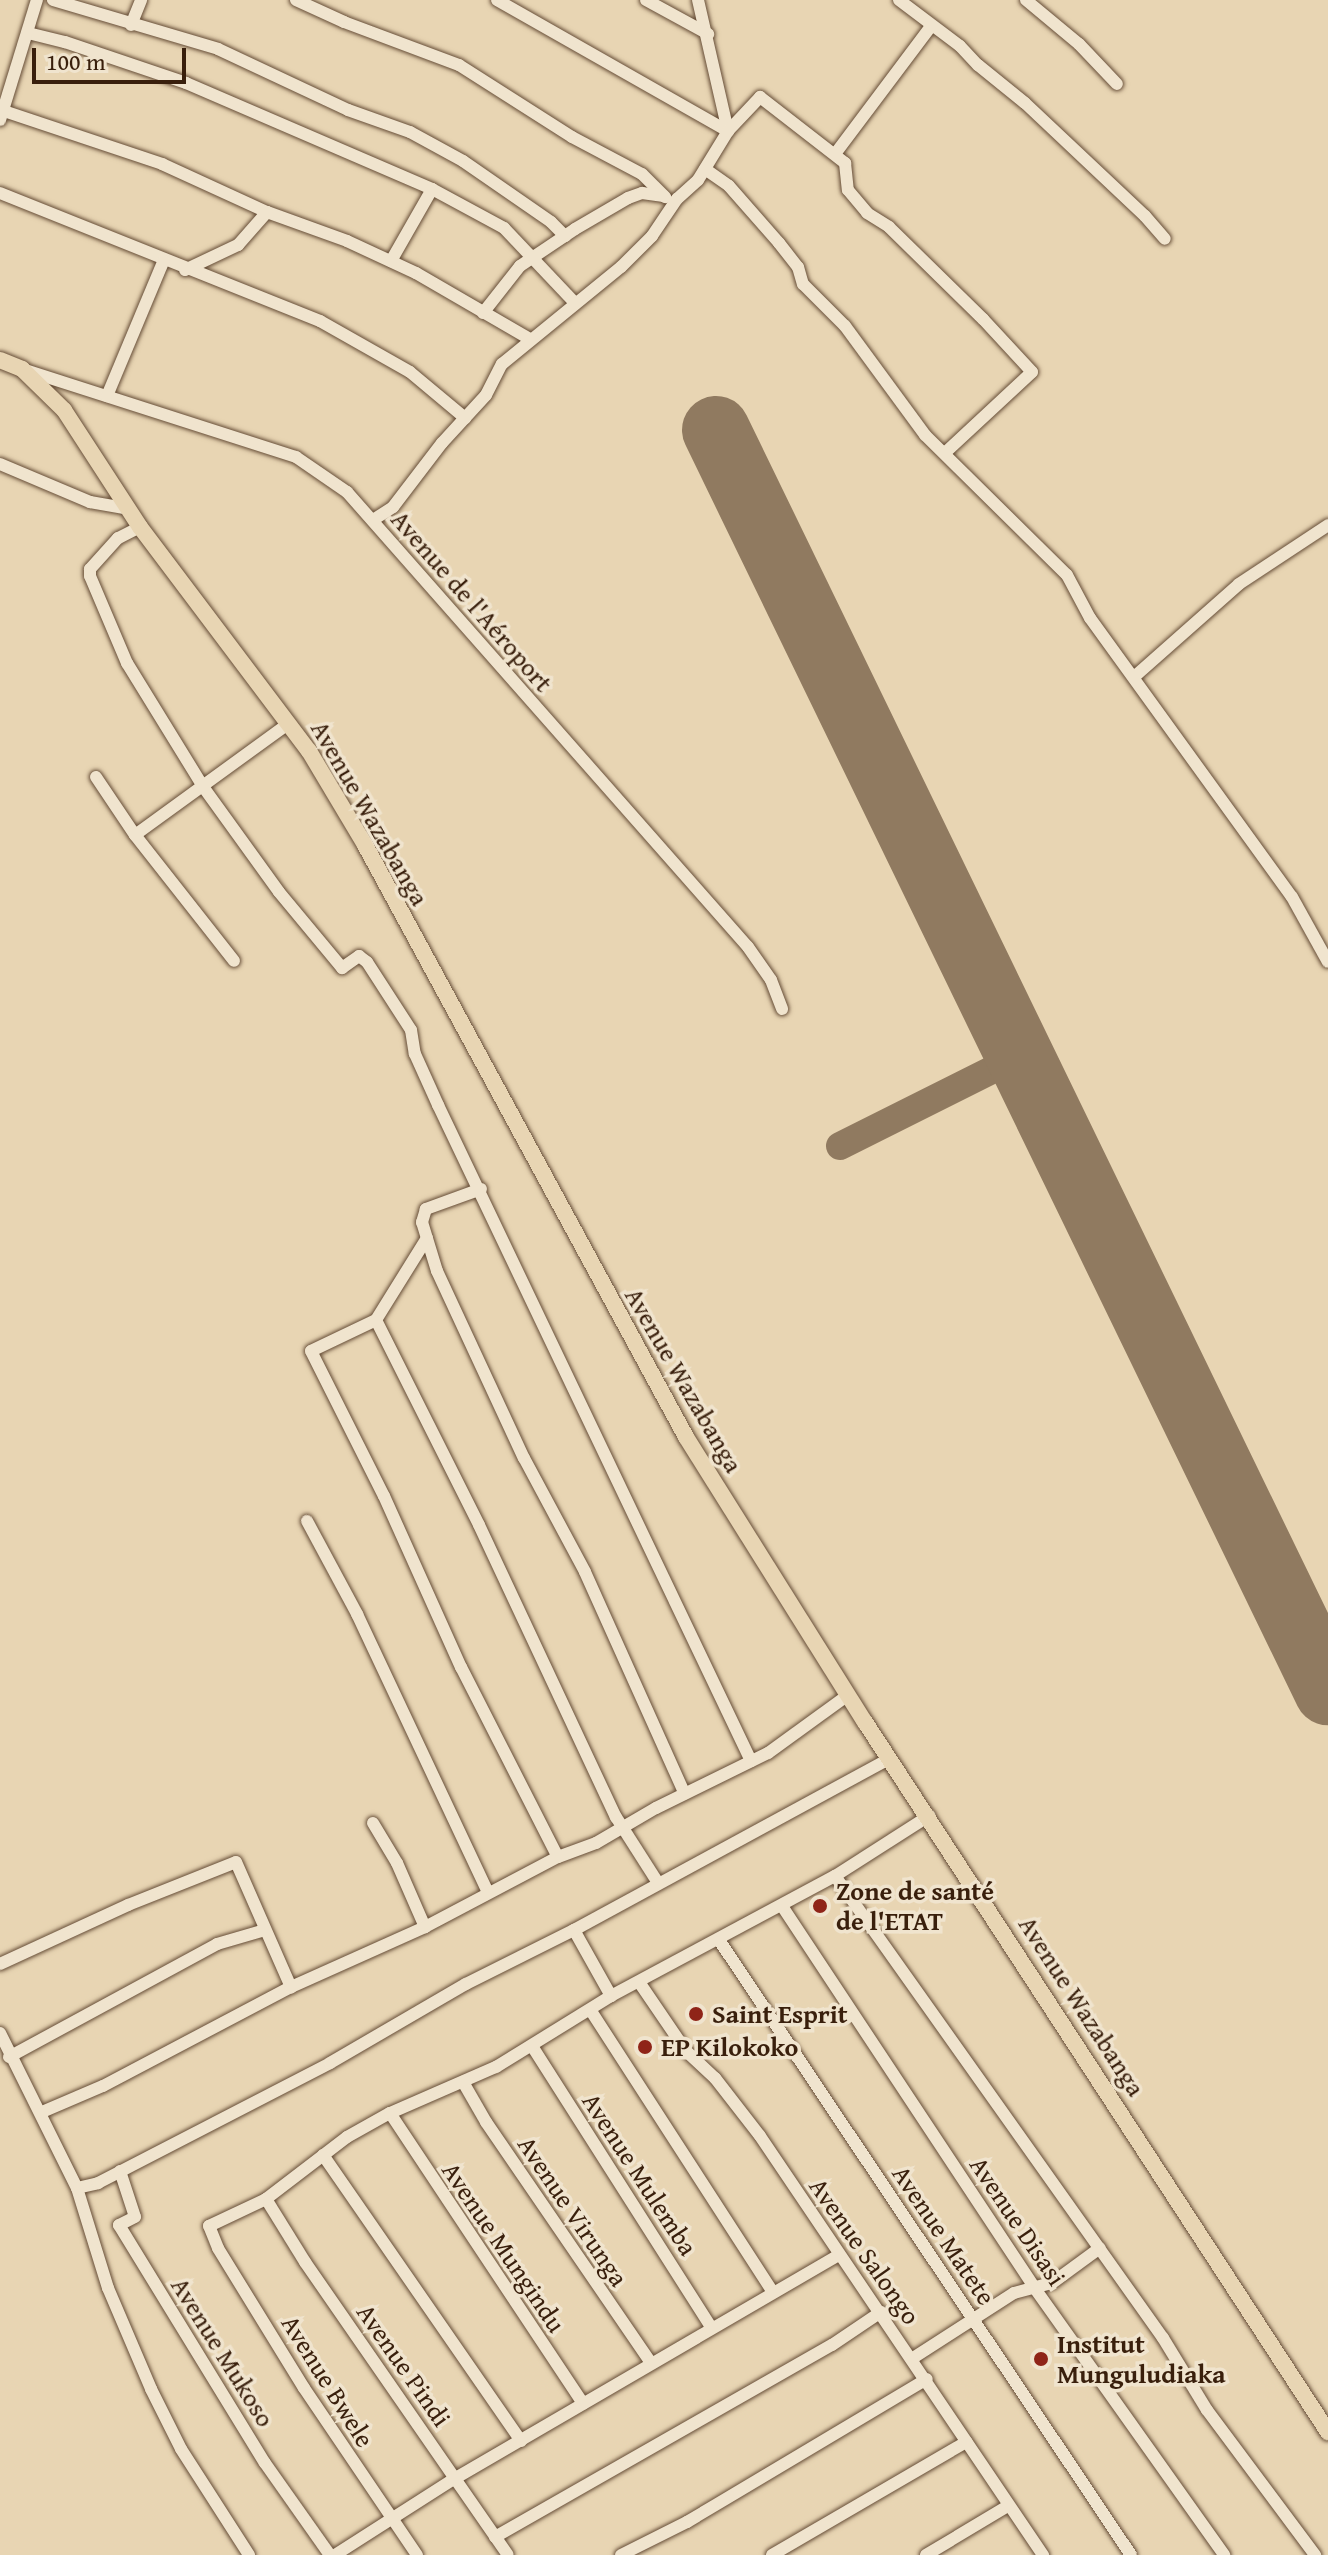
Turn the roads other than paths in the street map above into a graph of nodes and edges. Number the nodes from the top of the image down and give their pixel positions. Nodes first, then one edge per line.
1 (37, 0) edge
2 (53, 0) edge
3 (141, 0) edge
4 (296, 0) edge
5 (497, 0) edge
6 (646, 0) edge
7 (698, 0) edge
8 (899, 0) edge
9 (1026, 0) edge
10 (131, 25) junction
11 (931, 26) junction
12 (28, 33) junction
13 (708, 34) junction
14 (1117, 84) dead end
15 (2, 116) edge
16 (728, 131) junction
17 (835, 154) junction
18 (705, 169) junction
19 (432, 189) junction
20 (0, 193) edge
21 (671, 198) junction
22 (267, 212) junction
23 (565, 236) junction
24 (1165, 239) dead end
25 (535, 257) junction
26 (164, 260) junction
27 (391, 261) junction
28 (185, 270) junction
29 (574, 302) junction
30 (483, 313) junction
31 (530, 339) junction
32 (0, 360) edge
33 (22, 369) junction
34 (107, 396) junction
35 (465, 418) junction
36 (946, 452) junction
37 (0, 464) edge
38 (128, 509) junction
39 (373, 520) junction
40 (1328, 525) edge
41 (140, 527) junction
42 (1134, 677) junction
43 (289, 723) junction
44 (96, 777) dead end
45 (204, 788) junction
46 (135, 835) junction
47 (234, 961) dead end
48 (1328, 962) edge
49 (782, 1009) dead end
50 (481, 1189) junction
51 (427, 1238) junction
52 (376, 1320) junction
53 (307, 1521) dead end
54 (848, 1695) junction
55 (889, 1759) junction
56 (751, 1761) junction
57 (685, 1794) junction
58 (929, 1816) junction
59 (373, 1823) dead end
60 (624, 1827) junction
61 (558, 1857) junction
62 (835, 1876) junction
63 (658, 1883) junction
64 (488, 1893) junction
65 (782, 1906) junction
66 (425, 1927) junction
67 (265, 1930) junction
68 (574, 1930) junction
69 (719, 1940) junction
70 (0, 1964) edge
71 (639, 1982) junction
72 (291, 1987) junction
73 (611, 1996) junction
74 (591, 2011) junction
75 (0, 2033) edge
76 (532, 2046) junction
77 (9, 2057) junction
78 (463, 2082) junction
79 (42, 2112) junction
80 (390, 2113) junction
81 (323, 2155) junction
82 (120, 2171) junction
83 (77, 2188) junction
84 (266, 2199) junction
85 (1100, 2248) junction
86 (839, 2255) junction
87 (1036, 2290) junction
88 (773, 2292) junction
89 (881, 2312) junction
90 (975, 2320) junction
91 (711, 2327) junction
92 (913, 2358) junction
93 (651, 2363) junction
94 (927, 2379) junction
95 (583, 2404) junction
96 (1328, 2432) edge
97 (521, 2441) junction
98 (966, 2442) junction
99 (454, 2479) junction
100 (1008, 2506) junction
101 (390, 2520) junction
102 (495, 2537) junction
103 (249, 2555) edge
104 (332, 2555) edge
105 (417, 2555) edge
106 (508, 2555) edge
107 (621, 2555) edge
108 (772, 2555) edge
109 (926, 2555) edge
110 (1043, 2555) edge
111 (1131, 2555) edge
112 (1224, 2555) edge
113 (1315, 2555) edge

1 - 12 street
2 - 10 street
3 - 10 street
4 - 21 street
5 - 16 street
6 - 13 street
7 - 13 street
8 - 11 street
9 - 14 street
10 - 23 street
11 - 17 street
11 - 24 street
12 - 15 street
12 - 19 street
13 - 16 street
15 - 22 street
16 - 17 street
16 - 18 street
17 - 36 street
18 - 21 street
18 - 36 street
19 - 25 street
19 - 27 street
20 - 26 street
21 - 23 street
21 - 29 street
22 - 27 street
22 - 28 street
23 - 25 street
25 - 29 street
25 - 30 street
26 - 28 street
26 - 34 street
27 - 30 street
28 - 35 street
29 - 31 street
30 - 31 street
31 - 35 street
32 - 33 main road, Avenue Wazabanga
33 - 34 street, Avenue de l'Aéroport
33 - 38 main road, Avenue Wazabanga
34 - 39 street, Avenue de l'Aéroport
35 - 39 street
36 - 42 street
37 - 38 street
38 - 41 main road, Avenue Wazabanga
39 - 49 street, Avenue de l'Aéroport
40 - 42 street
41 - 43 main road, Avenue Wazabanga
41 - 45 street
42 - 48 street
43 - 45 street
43 - 54 main road, Avenue Wazabanga
44 - 46 street
45 - 46 street
45 - 50 street
46 - 47 street
50 - 51 street
50 - 56 street
51 - 52 street
51 - 57 street
52 - 60 street
52 - 61 street
53 - 64 street
54 - 55 main road, Avenue Wazabanga
54 - 56 street
55 - 58 main road, Avenue Wazabanga
55 - 63 street
56 - 57 street
57 - 60 street
58 - 62 street
58 - 96 main road, Avenue Wazabanga
59 - 66 street
60 - 61 street
60 - 63 street
61 - 64 street
62 - 65 street
62 - 85 street
63 - 68 street
64 - 66 street
65 - 69 street
65 - 87 street, Avenue Disasi
66 - 72 street
67 - 70 street
67 - 72 street
67 - 77 street
68 - 73 street
68 - 82 street
69 - 71 street
69 - 90 street, Avenue Matete
71 - 73 street
71 - 86 street, Avenue Salongo
72 - 79 street
73 - 74 street
74 - 76 street
74 - 88 street
75 - 77 street
76 - 78 street
76 - 91 street, Avenue Mulemba
77 - 79 street
78 - 80 street
78 - 93 street, Avenue Virunga
79 - 83 street
80 - 81 street
80 - 95 street, Avenue Mungindu
81 - 84 street
81 - 97 street
82 - 83 street
82 - 104 street, Avenue Mukoso
83 - 103 street
84 - 99 street, Avenue Pindi
84 - 101 street, Avenue Bwele
85 - 87 street
85 - 113 street
86 - 88 street
86 - 89 street, Avenue Salongo
87 - 90 street
87 - 112 street, Avenue Disasi
88 - 91 street
89 - 92 street, Avenue Salongo
89 - 102 street
90 - 92 street
90 - 111 street, Avenue Matete
91 - 93 street
92 - 94 street, Avenue Salongo
93 - 95 street
94 - 98 street, Avenue Salongo
94 - 107 street
95 - 97 street
97 - 99 street
98 - 100 street, Avenue Salongo
98 - 108 street
99 - 101 street
99 - 102 street, Avenue Pindi
100 - 109 street
100 - 110 street, Avenue Salongo
101 - 104 street
101 - 105 street, Avenue Bwele
102 - 106 street, Avenue Pindi

